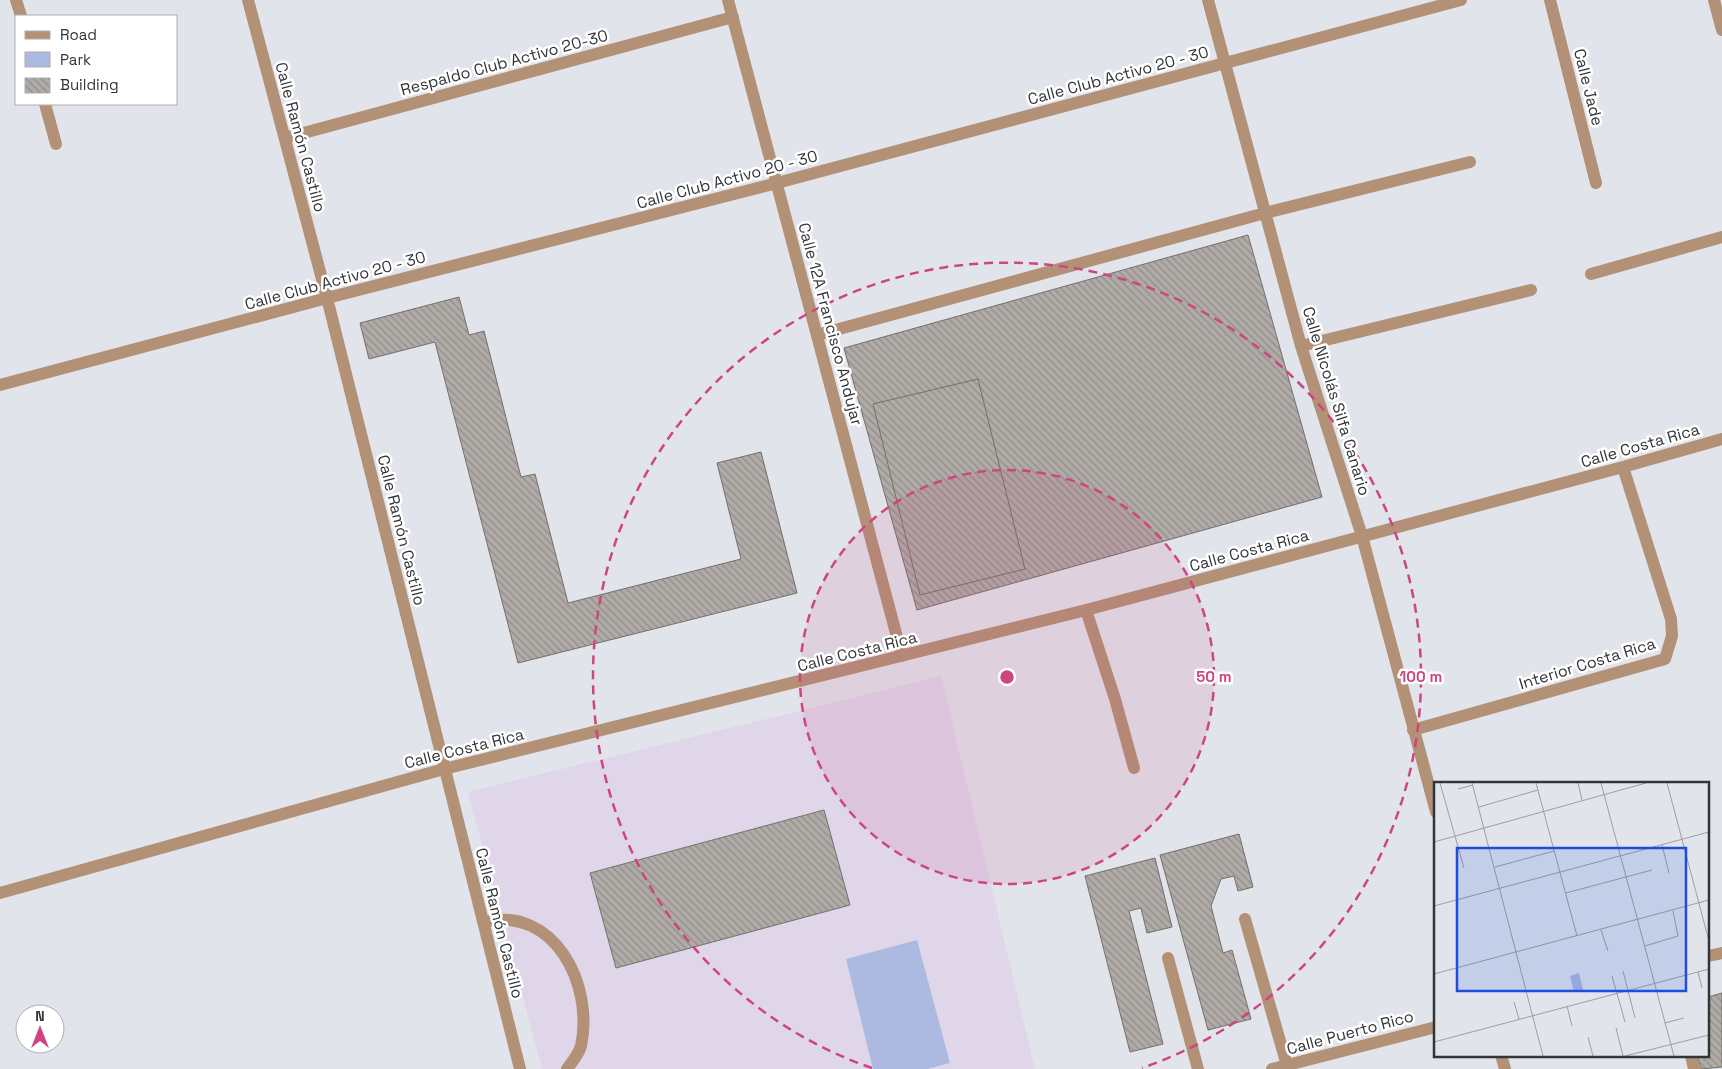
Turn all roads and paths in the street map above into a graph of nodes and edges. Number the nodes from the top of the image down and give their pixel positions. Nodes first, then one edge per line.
1 (16, 0) edge
2 (248, 0) edge
3 (728, 0) edge
4 (1208, 0) edge
5 (1461, 0) edge
6 (1550, 0) edge
7 (1714, 0) edge
8 (21, 15) edge
9 (733, 17) junction
10 (1722, 30) edge
11 (1224, 64) junction
12 (45, 105) edge
13 (284, 138) junction
14 (56, 144) dead end
15 (1470, 162) dead end
16 (1596, 183) dead end
17 (777, 184) junction
18 (1265, 213) junction
19 (1722, 237) edge
20 (1591, 274) dead end
21 (1531, 290) dead end
22 (327, 298) junction
23 (817, 335) junction
24 (1301, 346) junction
25 (0, 385) edge
26 (1722, 439) edge
27 (1623, 467) junction
28 (1362, 536) junction
29 (1086, 610) junction
30 (902, 656) junction
31 (1413, 730) junction
32 (1134, 768) dead end
33 (444, 769) junction
34 (1434, 805) edge
35 (0, 893) edge
36 (1245, 919) dead end
37 (483, 922) junction
38 (1168, 958) dead end
39 (1434, 1028) edge
40 (1502, 1056) edge
41 (1691, 1056) edge
42 (1287, 1067) edge
43 (520, 1069) edge
44 (567, 1069) edge
45 (1198, 1069) edge
46 (1272, 1069) edge
47 (1505, 1069) edge
48 (1694, 1069) edge

1 - 8 street
2 - 13 street, Calle Ramón Castillo
3 - 9 street, Calle 12A Francisco Andujar
4 - 11 street, Calle Nicolás Silfa Canario
5 - 11 street, Calle Club Activo 20 - 30
6 - 16 street, Calle Jade
7 - 10 street
9 - 13 street, Respaldo Club Activo 20-30
9 - 17 street, Calle 12A Francisco Andujar
11 - 17 street, Calle Club Activo 20 - 30
11 - 18 street, Calle Nicolás Silfa Canario
12 - 14 street
13 - 22 street, Calle Ramón Castillo
15 - 18 street
17 - 22 street, Calle Club Activo 20 - 30
17 - 23 street, Calle 12A Francisco Andujar
18 - 23 street
18 - 24 street, Calle Nicolás Silfa Canario
19 - 20 street
21 - 24 street
22 - 25 street, Calle Club Activo 20 - 30
22 - 33 street, Calle Ramón Castillo
23 - 30 street, Calle 12A Francisco Andujar
24 - 28 street, Calle Nicolás Silfa Canario
26 - 27 street, Calle Costa Rica
27 - 28 street, Calle Costa Rica
27 - 31 street, Interior Costa Rica
28 - 29 street, Calle Costa Rica
28 - 31 street, Calle Nicolás Silfa Canario
29 - 30 street, Calle Costa Rica
29 - 32 street
30 - 33 street, Calle Costa Rica
31 - 34 street, Calle Nicolás Silfa Canario
33 - 35 street, Calle Costa Rica
33 - 37 street, Calle Ramón Castillo
36 - 42 street
37 - 43 street, Calle Ramón Castillo
37 - 44 street
38 - 45 street
39 - 42 street, Calle Puerto Rico
40 - 47 street
41 - 48 street
42 - 46 street, Calle Puerto Rico

